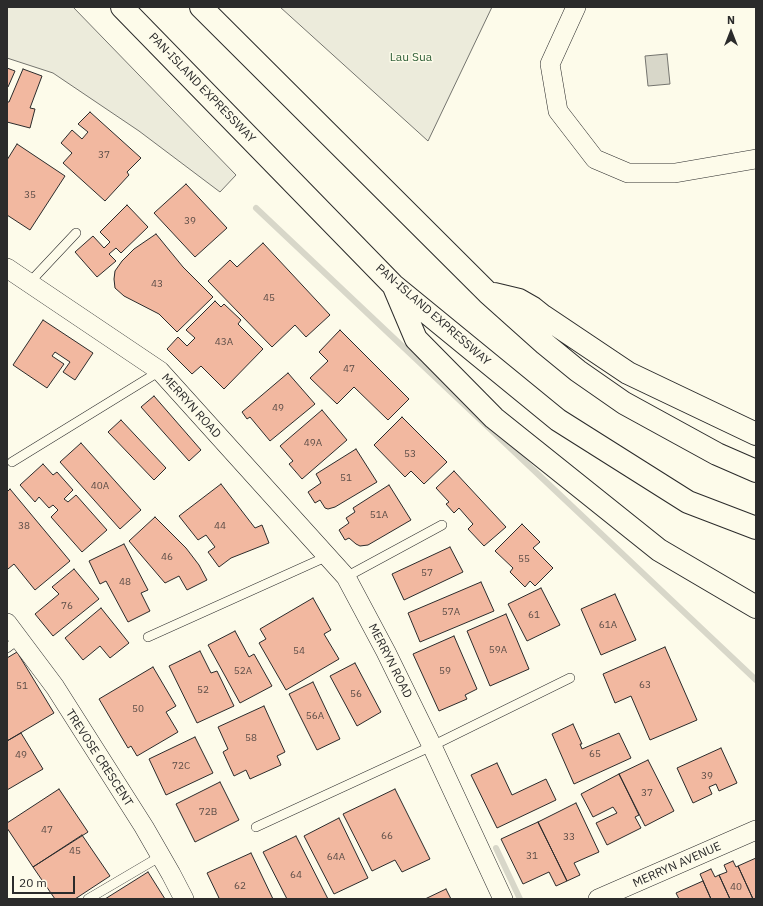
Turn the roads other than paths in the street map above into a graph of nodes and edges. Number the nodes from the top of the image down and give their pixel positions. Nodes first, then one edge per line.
1 (122, 7) edge
2 (201, 7) edge
3 (576, 7) edge
4 (756, 159) edge
5 (76, 233) dead end
6 (7, 268) edge
7 (30, 282) junction
8 (393, 285) junction
9 (488, 293) junction
10 (160, 371) junction
11 (756, 434) edge
12 (12, 462) dead end
13 (756, 471) edge
14 (442, 525) dead end
15 (756, 528) edge
16 (328, 556) junction
17 (346, 577) junction
18 (756, 607) edge
19 (7, 623) edge
20 (148, 637) dead end
21 (13, 644) edge
22 (570, 678) dead end
23 (432, 746) junction
24 (256, 828) dead end
25 (756, 830) edge
26 (161, 856) junction
27 (88, 899) edge
28 (184, 899) edge
29 (503, 899) edge
30 (598, 899) edge

1 - 8 highway, PAN-ISLAND EXPRESSWAY
2 - 9 highway
3 - 4 street
5 - 7 lane
6 - 7 street, MERRYN ROAD
7 - 10 street, MERRYN ROAD
8 - 15 highway, PAN-ISLAND EXPRESSWAY
8 - 18 highway
9 - 11 highway
9 - 13 highway
10 - 12 lane
10 - 16 street, MERRYN ROAD
14 - 17 lane
16 - 17 street, MERRYN ROAD
16 - 20 lane
17 - 23 street, MERRYN ROAD
19 - 21 street, TREVOSE CRESCENT
21 - 26 street, TREVOSE CRESCENT
22 - 23 lane
23 - 24 lane
23 - 29 street, MERRYN ROAD
25 - 30 street, MERRYN AVENUE
26 - 27 lane
26 - 28 street, TREVOSE CRESCENT

